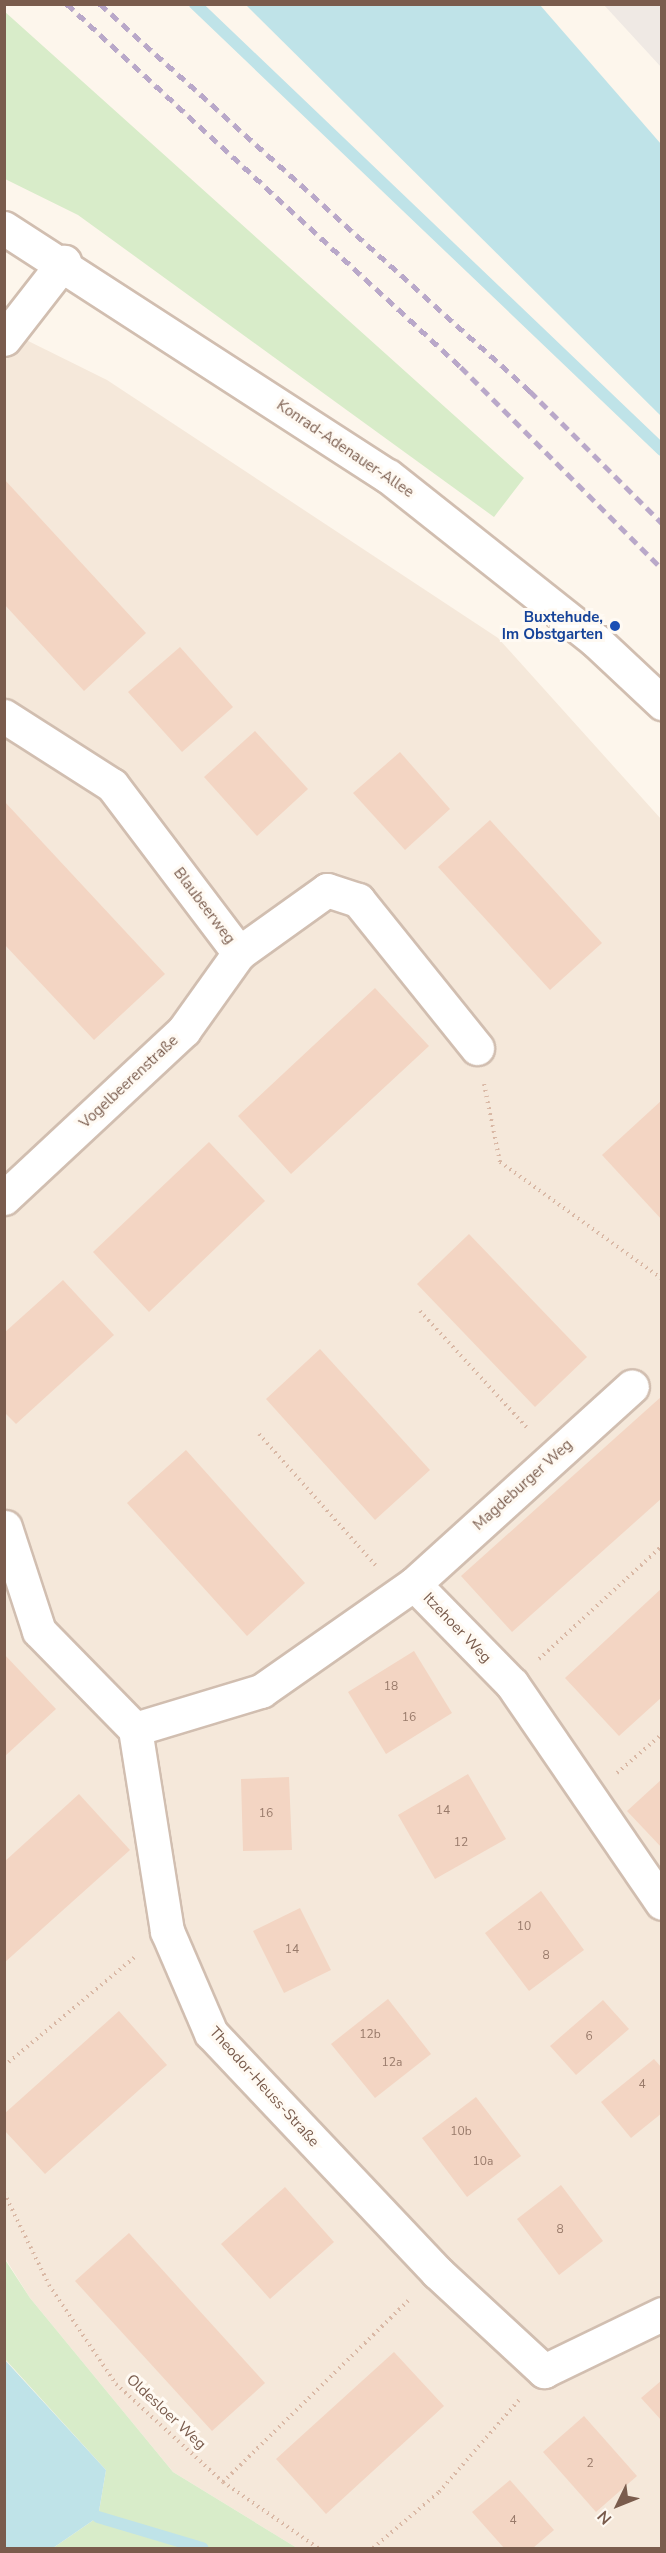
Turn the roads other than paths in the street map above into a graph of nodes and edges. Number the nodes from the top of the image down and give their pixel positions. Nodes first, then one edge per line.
1 (4, 228) edge
2 (64, 262) junction
3 (4, 339) edge
4 (662, 703) edge
5 (4, 716) edge
6 (239, 953) junction
7 (477, 1048) road end
8 (4, 1198) edge
9 (632, 1386) dead end
10 (5, 1527) edge
11 (407, 1589) junction
12 (135, 1729) junction
13 (662, 1904) edge
14 (662, 2314) edge

1 - 2 street, Konrad-Adenauer-Allee
2 - 3 street
2 - 4 street, Konrad-Adenauer-Allee
5 - 6 street, Blaubeerweg
6 - 7 street, Blaubeerweg
6 - 8 street, Vogelbeerenstraße
9 - 11 street, Magdeburger Weg
10 - 12 street
11 - 12 street, Itzehoer Weg
11 - 13 street, Itzehoer Weg
12 - 14 street, Theodor-Heuss-Straße

